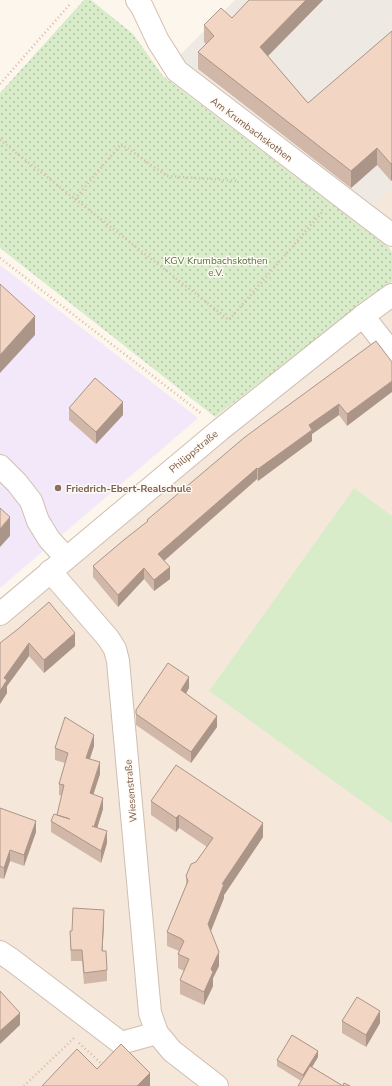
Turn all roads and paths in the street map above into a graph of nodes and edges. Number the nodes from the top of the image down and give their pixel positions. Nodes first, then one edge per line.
1 (137, 0) edge
2 (71, 3) dead end
3 (0, 84) edge
4 (0, 140) edge
5 (239, 181) dead end
6 (338, 194) junction
7 (75, 199) junction
8 (392, 236) edge
9 (0, 258) edge
10 (392, 295) edge
11 (363, 316) junction
12 (392, 353) edge
13 (221, 428) junction
14 (0, 466) edge
15 (58, 564) junction
16 (0, 614) edge
17 (0, 952) edge
18 (157, 1033) junction
19 (105, 1067) edge
20 (24, 1086) edge
21 (217, 1086) edge

1 - 6 street, Am Krumbachskothen
2 - 3 path
4 - 7 path
5 - 7 path
6 - 7 path
6 - 8 street, Am Krumbachskothen
9 - 13 path
10 - 11 street, Philippstraße
11 - 12 street
11 - 13 street, Philippstraße
13 - 15 street, Philippstraße
14 - 15 street, Wiesenstraße
15 - 16 street, Philippstraße
15 - 18 street, Wiesenstraße
17 - 18 street
18 - 21 street, Wiesenstraße
19 - 20 path

